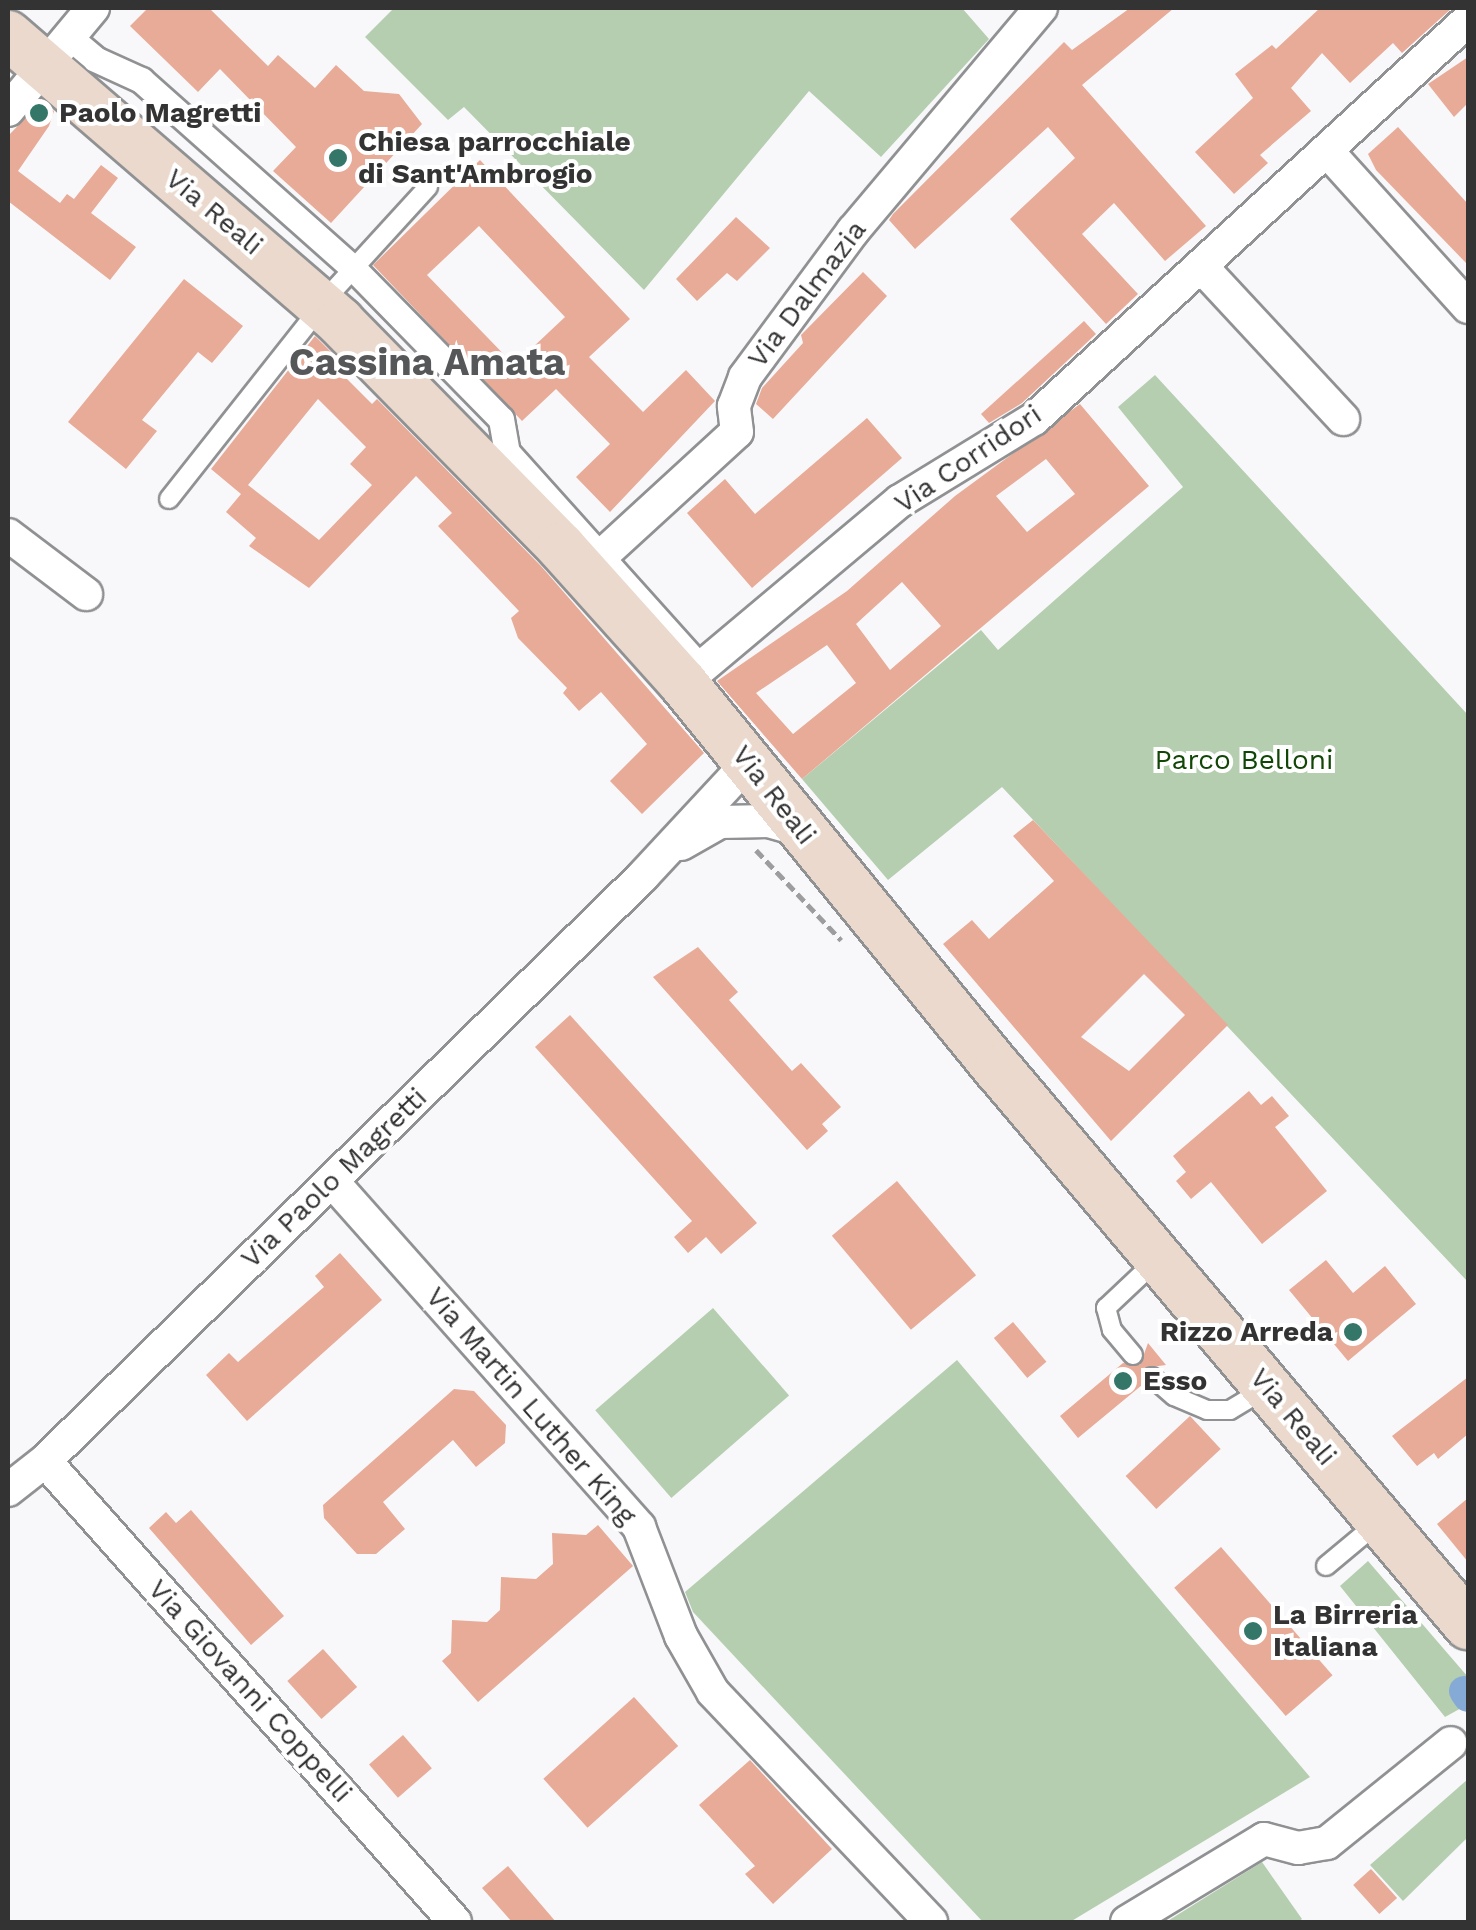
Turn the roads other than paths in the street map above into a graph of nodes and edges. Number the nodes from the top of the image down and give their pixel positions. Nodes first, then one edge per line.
1 (93, 8) edge
2 (1041, 8) edge
3 (1468, 20) edge
4 (39, 46) edge
5 (8, 110) edge
6 (1328, 152) junction
7 (428, 187) dead end
8 (1202, 266) junction
9 (352, 268) junction
10 (322, 305) junction
11 (1468, 308) edge
12 (1344, 419) dead end
13 (169, 500) dead end
14 (8, 535) edge
15 (593, 563) junction
16 (86, 594) dead end
17 (692, 675) junction
18 (748, 763) junction
19 (800, 830) junction
20 (658, 862) junction
21 (332, 1181) junction
22 (1158, 1258) junction
23 (1134, 1354) dead end
24 (1152, 1376) dead end
25 (1268, 1387) junction
26 (45, 1461) junction
27 (8, 1488) edge
28 (1380, 1521) junction
29 (1326, 1566) dead end
30 (1468, 1624) edge
31 (1452, 1744) dead end
32 (455, 1922) edge
33 (931, 1922) edge
34 (1127, 1922) edge

1 - 4 street
2 - 15 street, Via Dalmazia
3 - 6 street, Via Corridori
4 - 5 street
4 - 9 street
4 - 10 main road, Via Reali
6 - 8 street, Via Corridori
6 - 11 street
7 - 9 lane
8 - 12 street
8 - 17 street, Via Corridori
9 - 10 lane
9 - 15 street
10 - 13 lane
10 - 15 main road, Via Reali
14 - 16 street
15 - 17 main road, Via Reali
17 - 18 main road, Via Reali
18 - 19 main road, Via Reali
18 - 20 street, Via Paolo Magretti
19 - 20 street, Via Paolo Magretti
19 - 22 main road, Via Reali
20 - 21 street, Via Paolo Magretti
21 - 26 street, Via Paolo Magretti
21 - 33 street, Via Martin Luther King
22 - 23 lane
22 - 25 main road, Via Reali
24 - 25 lane
25 - 28 main road, Via Reali
26 - 27 street, Via Paolo Magretti
26 - 32 street, Via Giovanni Coppelli
28 - 29 lane
28 - 30 main road, Via Reali
31 - 34 street

